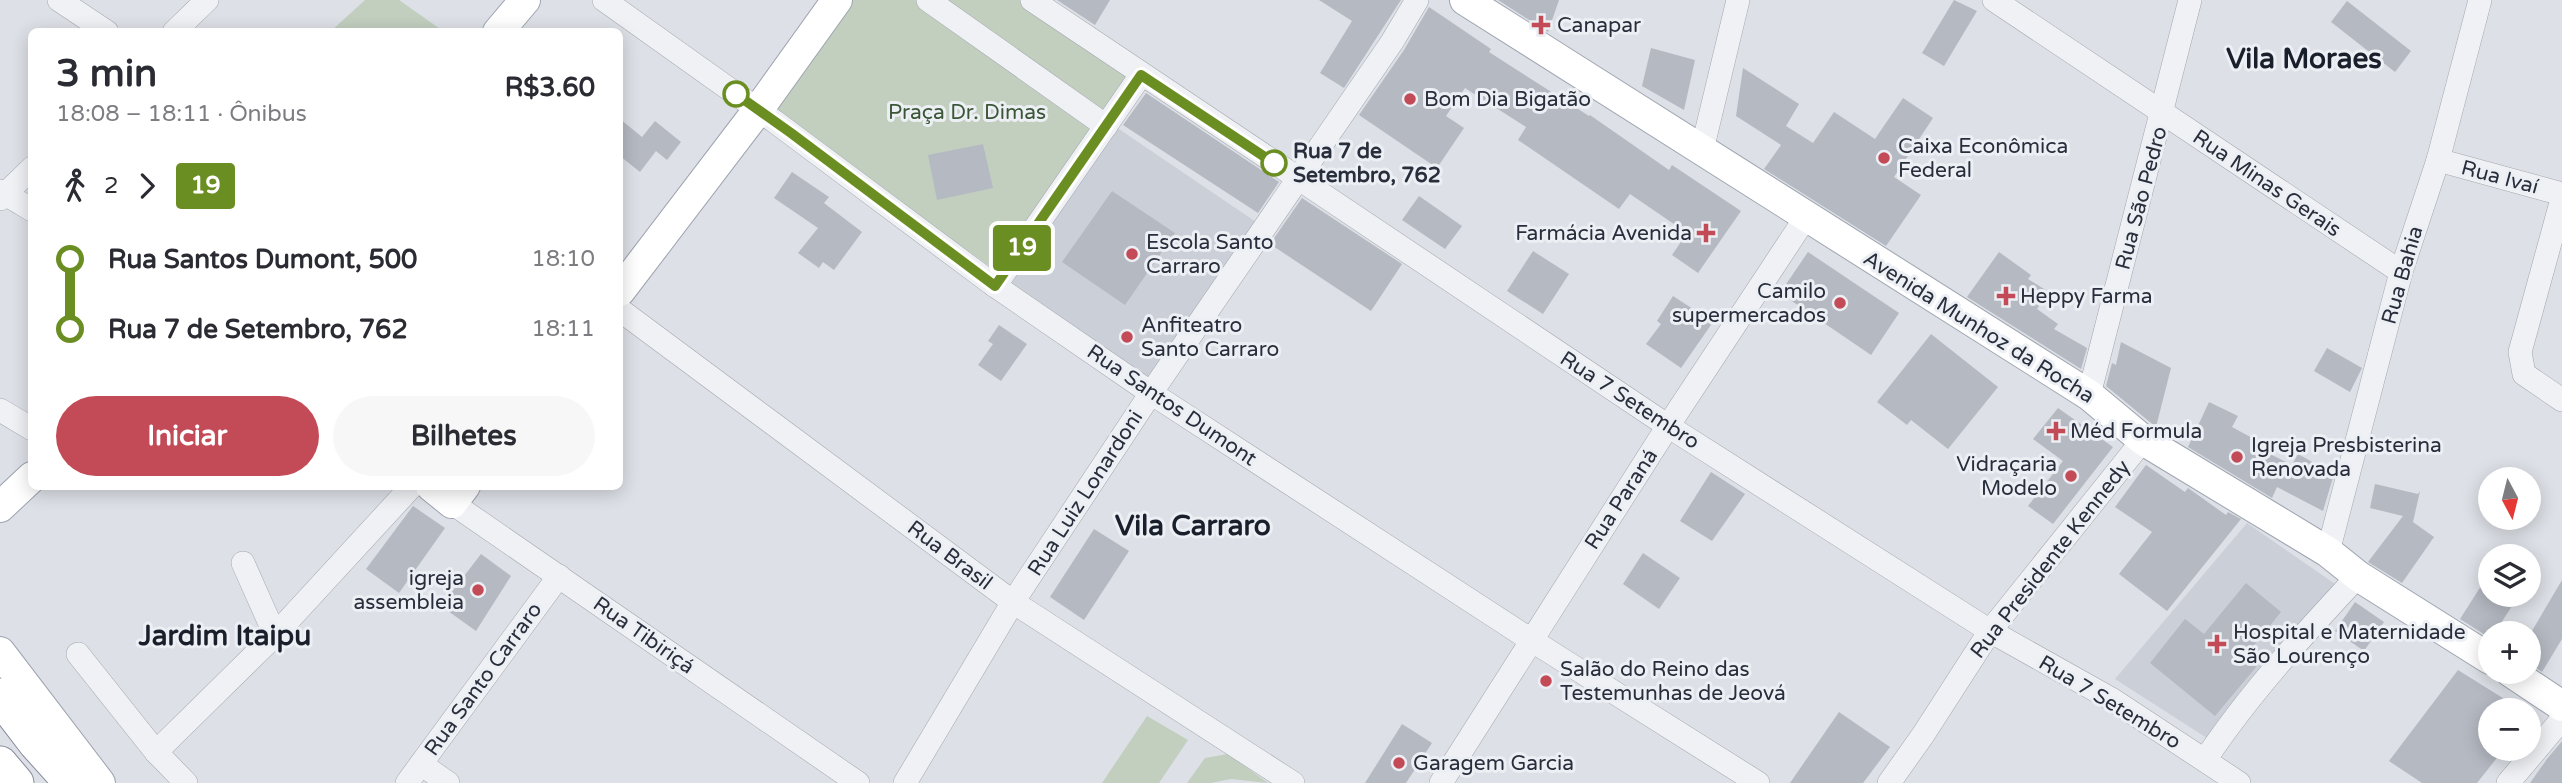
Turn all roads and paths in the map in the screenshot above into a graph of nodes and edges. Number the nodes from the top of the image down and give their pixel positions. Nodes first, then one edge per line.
1 (59, 0) edge
2 (207, 0) edge
3 (525, 0) edge
4 (604, 0) edge
5 (837, 0) edge
6 (928, 0) edge
7 (1032, 0) edge
8 (1417, 0) edge
9 (1738, 0) edge
10 (1994, 0) edge
11 (2190, 0) edge
12 (2480, 0) edge
13 (1475, 3) edge
14 (101, 28) edge
15 (178, 28) edge
16 (501, 28) edge
17 (1141, 75) junction
18 (758, 110) junction
19 (2162, 114) junction
20 (1106, 126) junction
21 (1702, 150) junction
22 (2438, 160) junction
23 (28, 171) edge
24 (1298, 180) junction
25 (2, 194) edge
26 (2562, 197) edge
27 (28, 208) edge
28 (1806, 218) junction
29 (2400, 272) junction
30 (995, 286) junction
31 (623, 287) edge
32 (623, 312) edge
33 (1151, 393) junction
34 (2089, 395) junction
35 (2562, 400) edge
36 (0, 410) edge
37 (1668, 426) junction
38 (28, 427) edge
39 (2143, 440) junction
40 (408, 490) edge
41 (449, 492) edge
42 (2328, 552) junction
43 (243, 563) dead end
44 (559, 576) junction
45 (2358, 576) junction
46 (1013, 602) junction
47 (1990, 631) junction
48 (275, 635) junction
49 (1531, 640) junction
50 (2478, 651) edge
51 (0, 652) edge
52 (78, 654) dead end
53 (2529, 684) edge
54 (0, 696) edge
55 (2562, 706) edge
56 (2562, 719) edge
57 (156, 752) junction
58 (2205, 760) junction
59 (0, 764) edge
60 (421, 764) junction
61 (16, 783) edge
62 (72, 783) edge
63 (100, 783) edge
64 (187, 783) edge
65 (407, 783) edge
66 (448, 783) edge
67 (858, 783) edge
68 (905, 783) edge
69 (1293, 783) edge
70 (1441, 783) edge
71 (1758, 783) edge
72 (1889, 783) edge
73 (2239, 783) edge
74 (2508, 783) edge

1 - 14 street
2 - 15 street
3 - 16 main road
4 - 18 street, Rua Santos Dumont
5 - 18 main road
6 - 20 street
7 - 17 street, Rua 7 Setembro
8 - 24 street, Rua Luiz Lonardoni
9 - 21 street
10 - 19 street, Rua Minas Gerais
11 - 19 street, Rua São Pedro
12 - 22 street, Rua Bahia
13 - 21 main road, Avenida Munhoz da Rocha
17 - 20 street
17 - 24 street, Rua 7 Setembro
18 - 30 street, Rua Santos Dumont
18 - 31 main road
19 - 29 street, Rua Minas Gerais
19 - 34 street, Rua São Pedro
20 - 30 street
21 - 28 main road, Avenida Munhoz da Rocha
22 - 26 street, Rua Ivaí
22 - 29 street, Rua Bahia
23 - 25 street
24 - 33 street, Rua Luiz Lonardoni
24 - 37 street, Rua 7 Setembro
25 - 27 street
26 - 35 street
28 - 34 main road, Avenida Munhoz da Rocha
28 - 37 street, Rua Paraná
29 - 42 street, Rua Bahia
30 - 33 street, Rua Santos Dumont
32 - 46 street, Rua Brasil
33 - 46 street, Rua Luiz Lonardoni
33 - 49 street, Rua Santos Dumont
34 - 39 main road, Avenida Munhoz da Rocha
36 - 38 street
37 - 47 street, Rua 7 Setembro
37 - 49 street, Rua Paraná
39 - 42 main road, Avenida Munhoz da Rocha
39 - 47 street, Rua Presidente Kennedy
40 - 48 street
41 - 44 street, Rua Tibiriçá
42 - 45 main road, Avenida Munhoz da Rocha
43 - 48 street
44 - 60 street, Rua Santo Carraro
44 - 67 street, Rua Tibiriçá
45 - 50 main road, Avenida Munhoz da Rocha
45 - 58 street
46 - 68 street, Rua Luiz Lonardoni
46 - 69 street, Rua Brasil
47 - 58 street, Rua 7 Setembro
47 - 72 street, Rua Presidente Kennedy
48 - 57 street
49 - 70 street, Rua Paraná
49 - 71 street, Rua Santos Dumont
51 - 63 main road
52 - 57 street
53 - 55 main road
54 - 62 highway
56 - 74 street
57 - 64 street
58 - 73 street, Rua 7 Setembro
59 - 61 highway
60 - 65 street, Rua Santo Carraro
60 - 66 street

